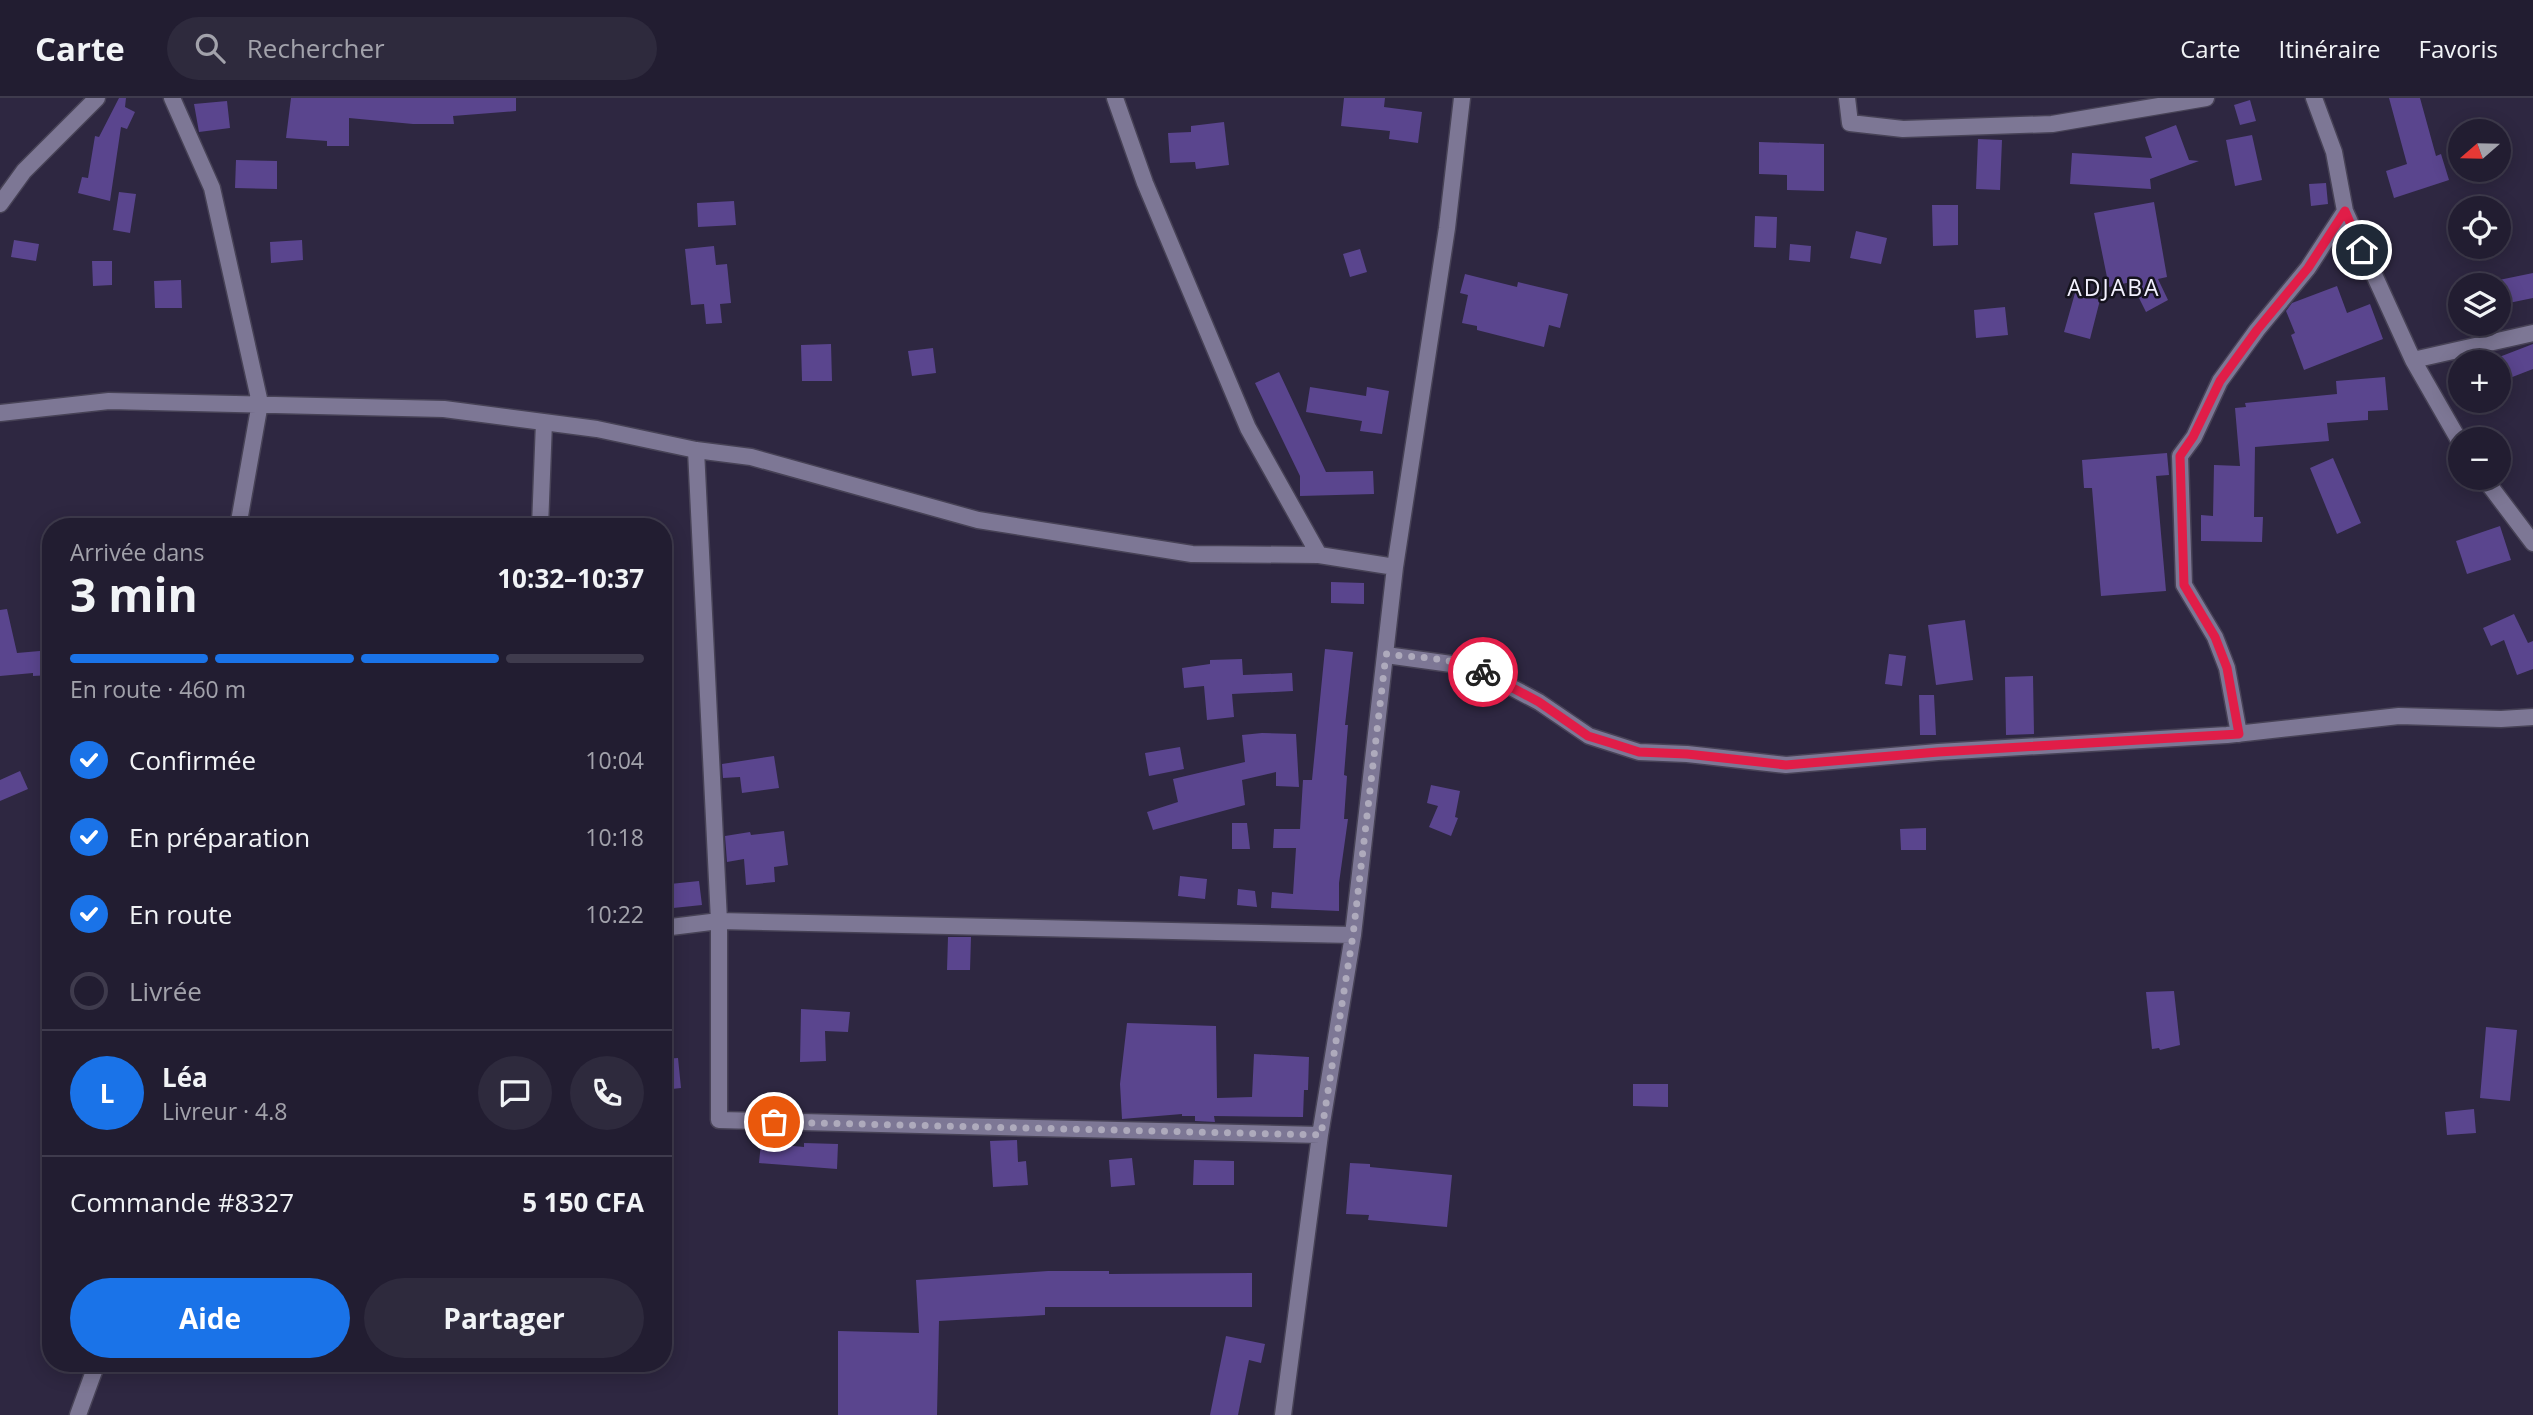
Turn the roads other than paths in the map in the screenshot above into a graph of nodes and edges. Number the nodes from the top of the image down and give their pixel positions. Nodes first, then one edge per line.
1 (97, 98) edge
2 (172, 98) edge
3 (1115, 98) edge
4 (1462, 98) edge
5 (1847, 98) edge
6 (2206, 98) edge
7 (2314, 98) edge
8 (0, 204) edge
9 (2345, 211) junction
10 (2533, 332) edge
11 (2413, 360) junction
12 (260, 403) junction
13 (0, 413) edge
14 (544, 422) junction
15 (2451, 427) edge
16 (696, 450) junction
17 (2493, 490) edge
18 (240, 518) edge
19 (540, 518) edge
20 (2533, 542) edge
21 (1319, 555) junction
22 (1395, 567) junction
23 (1386, 654) junction
24 (2533, 717) edge
25 (2239, 734) junction
26 (719, 921) junction
27 (672, 927) edge
28 (1353, 935) junction
29 (1321, 1135) junction
30 (94, 1372) edge
31 (78, 1415) edge
32 (1283, 1415) edge

1 - 8 street
2 - 12 street
3 - 21 street
4 - 22 street
5 - 6 street
7 - 9 street
9 - 11 street
9 - 25 street
10 - 11 street
11 - 15 street
12 - 13 street
12 - 14 street
12 - 18 street
14 - 16 street
14 - 19 street
16 - 21 street
16 - 26 street
17 - 20 street
21 - 22 street
22 - 23 street
23 - 25 street
23 - 28 street
24 - 25 street
26 - 27 street
26 - 28 street
26 - 29 street
28 - 29 street
29 - 32 street
30 - 31 street

